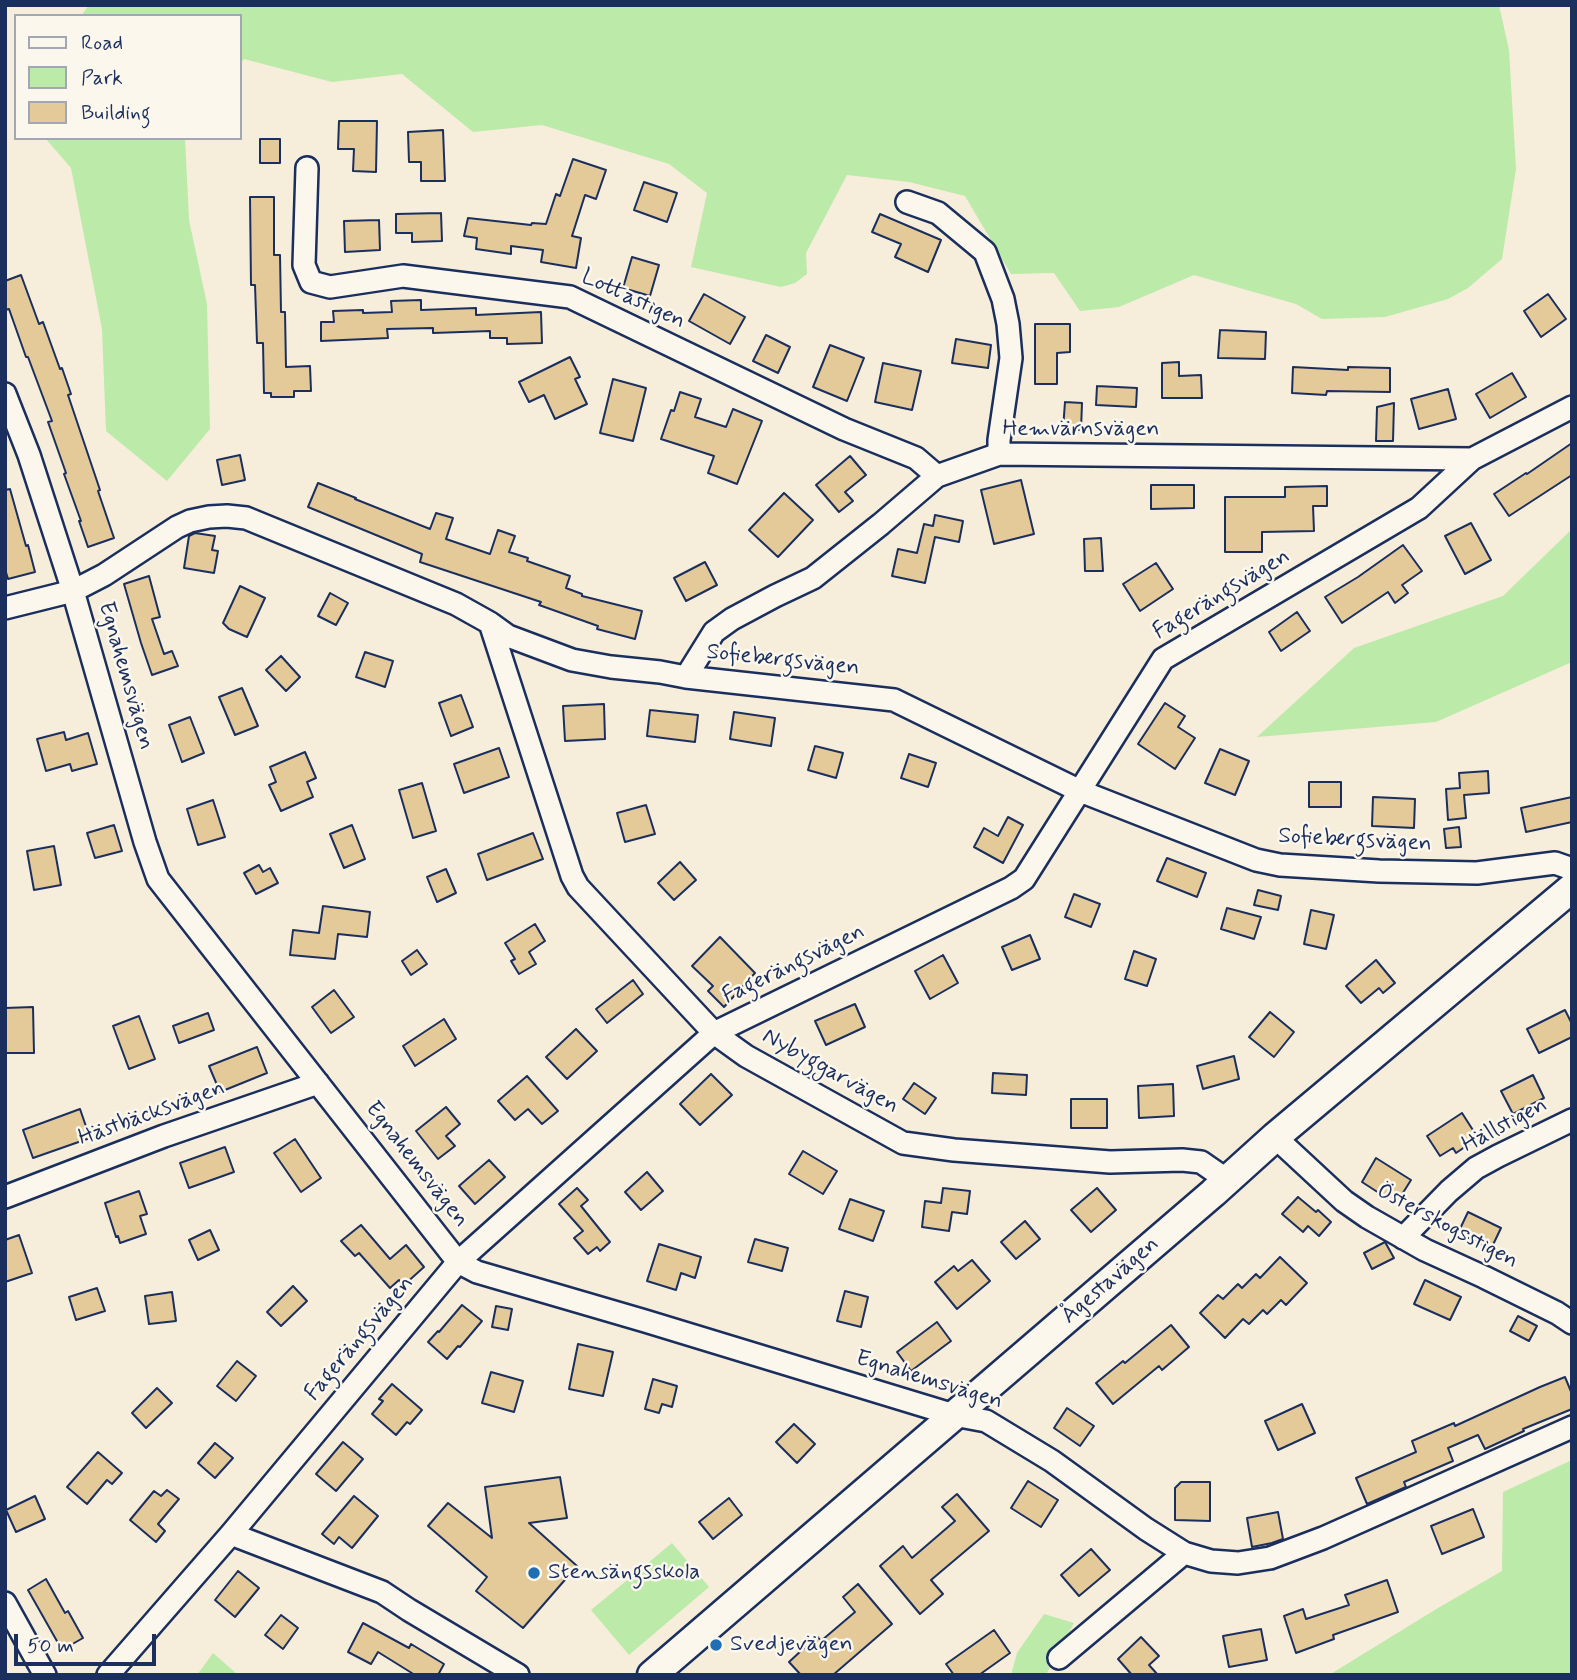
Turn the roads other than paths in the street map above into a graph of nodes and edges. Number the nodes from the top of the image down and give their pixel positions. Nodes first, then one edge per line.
1 (307, 168) dead end
2 (907, 202) dead end
3 (5, 394) edge
4 (1572, 407) edge
5 (999, 454) junction
6 (1472, 458) junction
7 (937, 476) junction
8 (73, 591) junction
9 (5, 608) edge
10 (490, 623) junction
11 (686, 677) junction
12 (1080, 791) junction
13 (1572, 869) edge
14 (1572, 888) edge
15 (714, 1033) junction
16 (318, 1083) junction
17 (1572, 1120) edge
18 (1275, 1138) junction
19 (1227, 1180) junction
20 (5, 1197) edge
21 (1403, 1238) junction
22 (458, 1262) junction
23 (1572, 1323) edge
24 (954, 1415) junction
25 (1572, 1427) edge
26 (231, 1534) junction
27 (1184, 1553) junction
28 (5, 1603) edge
29 (1059, 1658) dead end
30 (45, 1675) edge
31 (108, 1675) edge
32 (518, 1675) edge
33 (652, 1675) edge

1 - 7 street, Lottastigen
2 - 5 street
3 - 8 street, Egnahemsvägen
4 - 6 street, Fagerängsvägen
5 - 6 street, Hemvärnsvägen
5 - 7 street, Hemvärnsvägen
6 - 12 street, Fagerängsvägen
7 - 11 street, Hemvärnsvägen
8 - 9 street, Sofiebergsvägen
8 - 10 street, Sofiebergsvägen
8 - 16 street, Egnahemsvägen
10 - 11 street, Sofiebergsvägen
10 - 15 street, Nybyggarvägen
11 - 12 street, Sofiebergsvägen
12 - 13 street, Sofiebergsvägen
12 - 15 street, Fagerängsvägen
14 - 18 main road, Ågestavägen
15 - 19 street, Nybyggarvägen
15 - 22 street, Fagerängsvägen
16 - 20 street, Hästbäcksvägen
16 - 22 street, Egnahemsvägen
17 - 21 street, Hällstigen
18 - 19 main road, Ågestavägen
18 - 21 street, Österskogsstigen
19 - 24 main road, Ågestavägen
21 - 23 street, Österskogsstigen
22 - 24 street, Egnahemsvägen
22 - 26 street, Fagerängsvägen
24 - 27 street, Egnahemsvägen
24 - 33 main road, Ågestavägen
25 - 27 street, Egnahemsvägen
26 - 31 street, Fagerängsvägen
26 - 32 street
27 - 29 street
28 - 30 street

